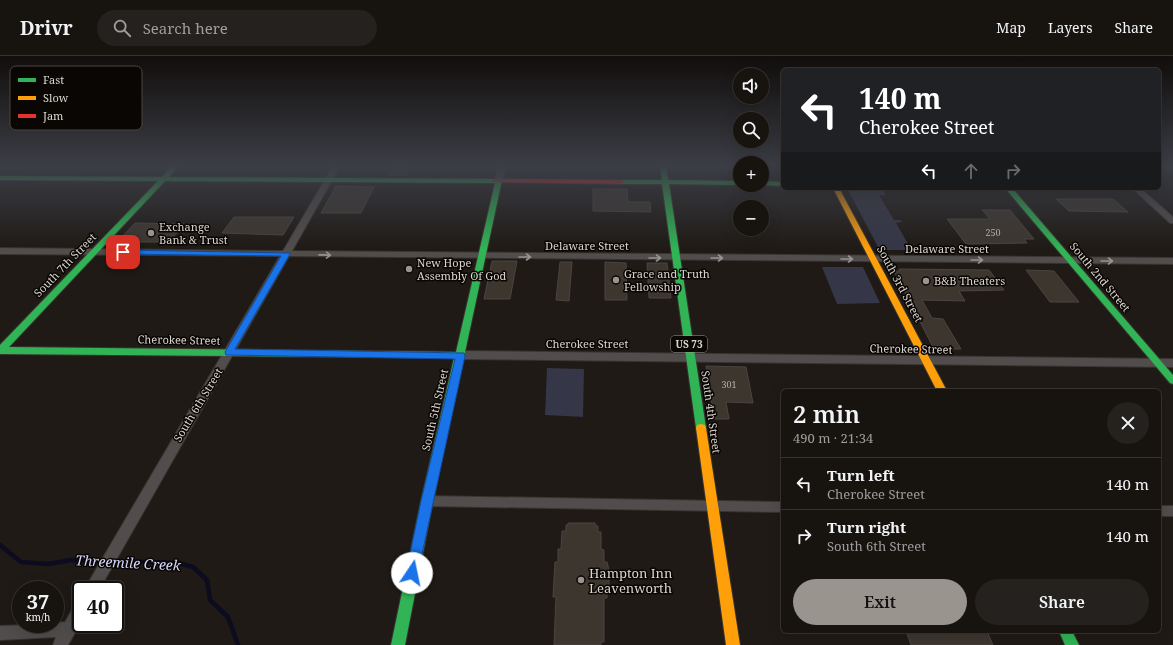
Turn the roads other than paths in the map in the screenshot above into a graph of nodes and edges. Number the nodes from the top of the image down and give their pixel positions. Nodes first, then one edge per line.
1 (150, 193) edge
2 (321, 193) edge
3 (496, 193) edge
4 (668, 193) edge
5 (839, 193) edge
6 (1013, 193) edge
7 (1142, 193) edge
8 (1173, 221) edge
9 (0, 251) edge
10 (94, 252) junction
11 (286, 254) junction
12 (482, 256) junction
13 (678, 258) junction
14 (873, 259) junction
15 (1070, 261) junction
16 (1173, 261) edge
17 (0, 351) edge
18 (229, 352) junction
19 (460, 356) junction
20 (691, 357) junction
21 (927, 362) junction
22 (1157, 363) junction
23 (1173, 363) edge
24 (1173, 381) edge
25 (941, 389) edge
26 (427, 501) junction
27 (712, 506) junction
28 (781, 507) edge
29 (1161, 511) edge
30 (1173, 511) edge
31 (96, 581) edge
32 (72, 624) edge
33 (69, 629) junction
34 (0, 633) edge
35 (1066, 633) edge
36 (60, 645) edge
37 (398, 645) edge
38 (733, 645) edge
39 (1072, 645) edge

1 - 10 main road, South 7th Street
2 - 11 street, South 6th Street
3 - 12 main road, South 5th Street
4 - 13 main road, South 4th Street / US 73
5 - 14 main road, South 3rd Street
6 - 15 main road, South 2nd Street
7 - 8 street
9 - 10 street, Delaware Street
10 - 11 street, Delaware Street
10 - 17 main road, South 7th Street
11 -> 12 street, Delaware Street
11 - 18 street, South 6th Street
12 -> 13 street, Delaware Street
12 - 19 main road, South 5th Street
13 -> 14 street, Delaware Street
13 - 20 main road, South 4th Street / US 73
14 -> 15 street, Delaware Street
14 - 21 main road, South 3rd Street
15 -> 16 street, Delaware Street
15 - 22 main road, South 2nd Street
17 - 18 main road, Cherokee Street
18 - 19 main road, Cherokee Street
18 - 31 street, South 6th Street
19 - 20 street, Cherokee Street
19 - 26 main road, South 5th Street
20 - 21 street, Cherokee Street
20 - 27 main road, South 4th Street / US 73
21 - 22 street, Cherokee Street
21 - 25 main road, South 3rd Street
22 - 23 street, Cherokee Street
22 - 24 main road, South 2nd Street
26 - 27 street
26 - 37 main road, South 5th Street
27 - 28 street
27 - 38 main road, South 4th Street / US 73
29 - 30 street
32 - 33 street
33 - 34 street
33 - 36 street
35 - 39 main road

